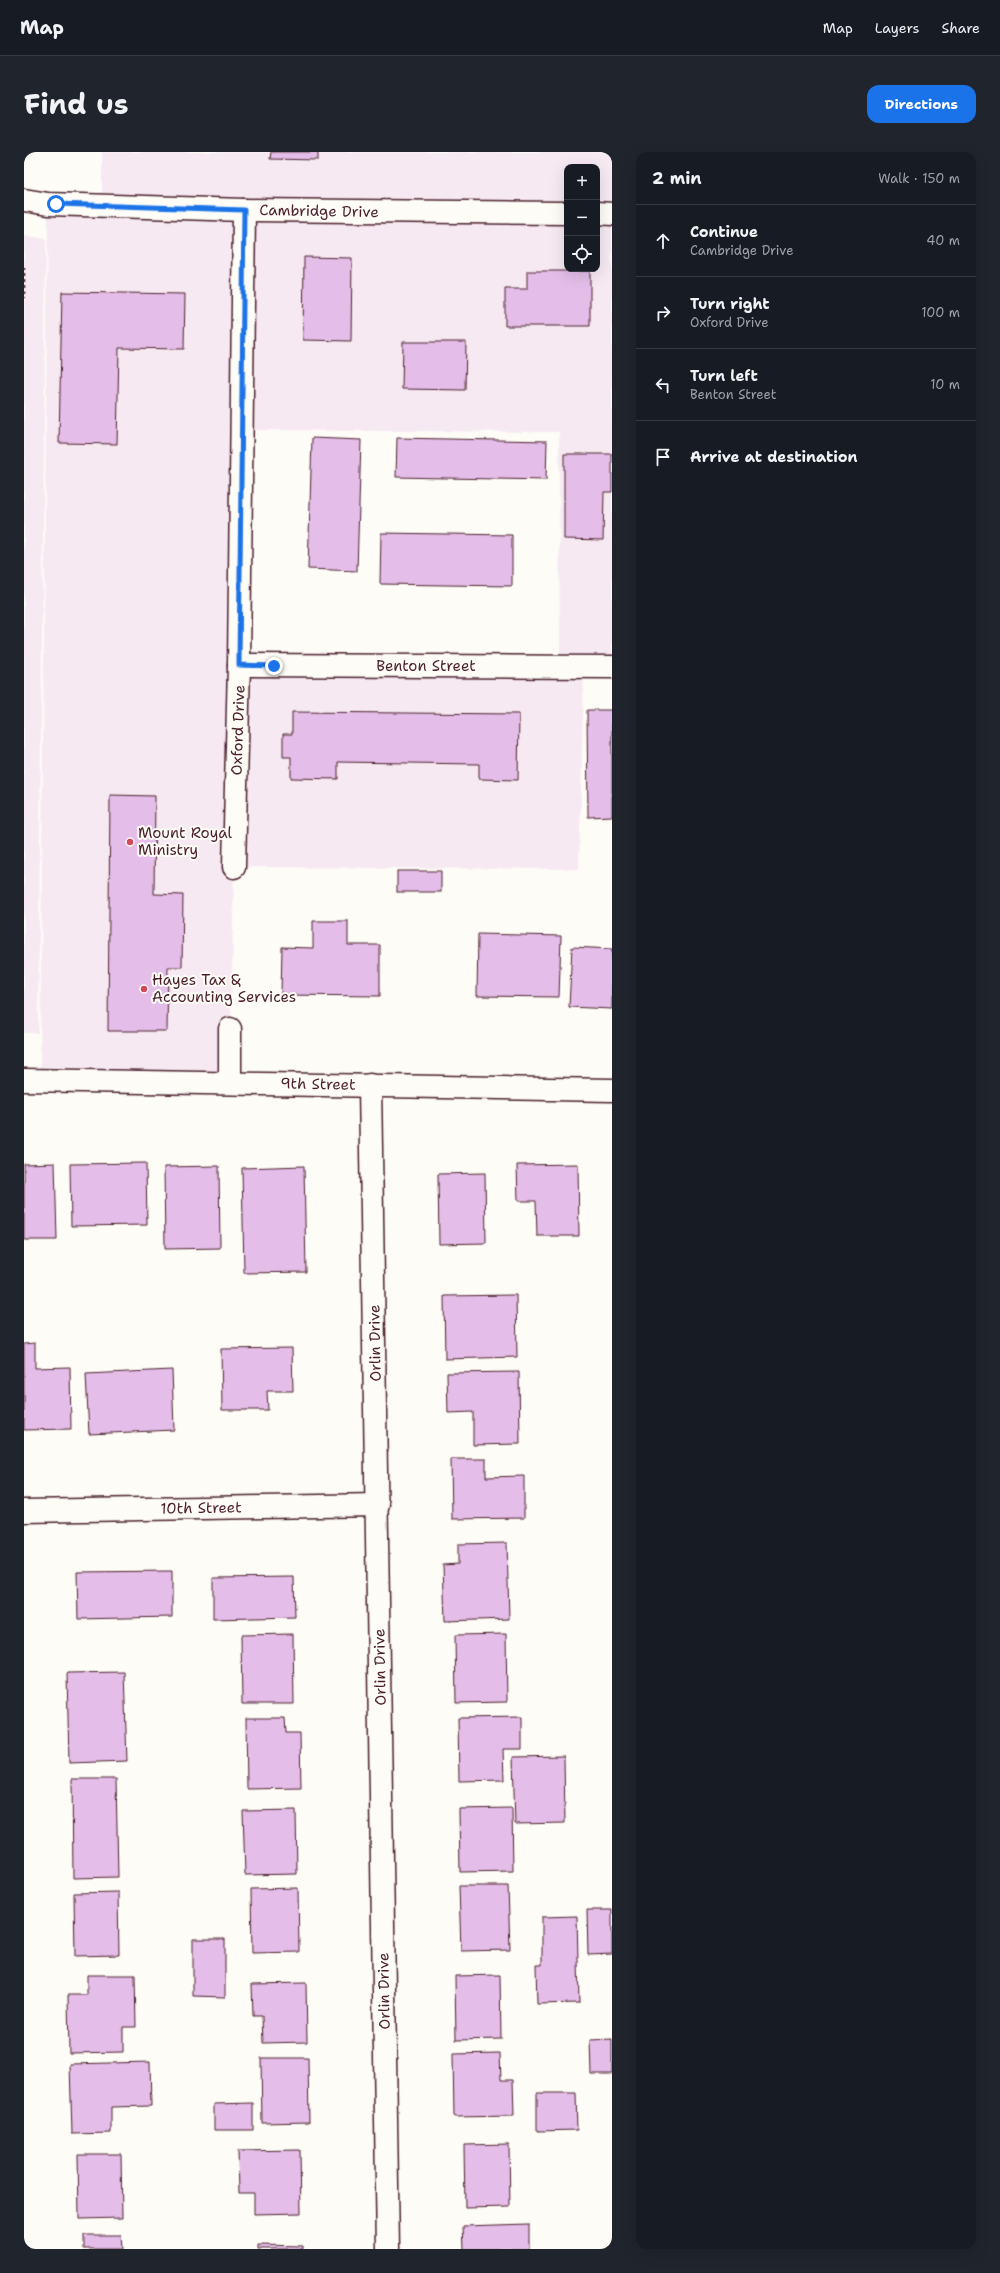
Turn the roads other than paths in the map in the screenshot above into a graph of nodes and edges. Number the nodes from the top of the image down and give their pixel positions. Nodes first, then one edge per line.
1 (24, 200) edge
2 (244, 210) junction
3 (564, 213) edge
4 (600, 213) edge
5 (612, 214) edge
6 (239, 665) junction
7 (612, 667) edge
8 (234, 867) dead end
9 (230, 1029) dead end
10 (24, 1080) edge
11 (230, 1082) junction
12 (370, 1086) junction
13 (612, 1090) edge
14 (378, 1505) junction
15 (24, 1511) edge
16 (388, 2249) edge

1 - 2 street, Cambridge Drive
2 - 3 street, Cambridge Drive
2 - 6 street, Oxford Drive
4 - 5 street
6 - 7 street, Benton Street
6 - 8 street, Oxford Drive
9 - 11 street
10 - 11 street, 9th Street
11 - 12 street, 9th Street
12 - 13 street, 9th Street
12 - 14 street, Orlin Drive
14 - 15 street, 10th Street
14 - 16 street, Orlin Drive

